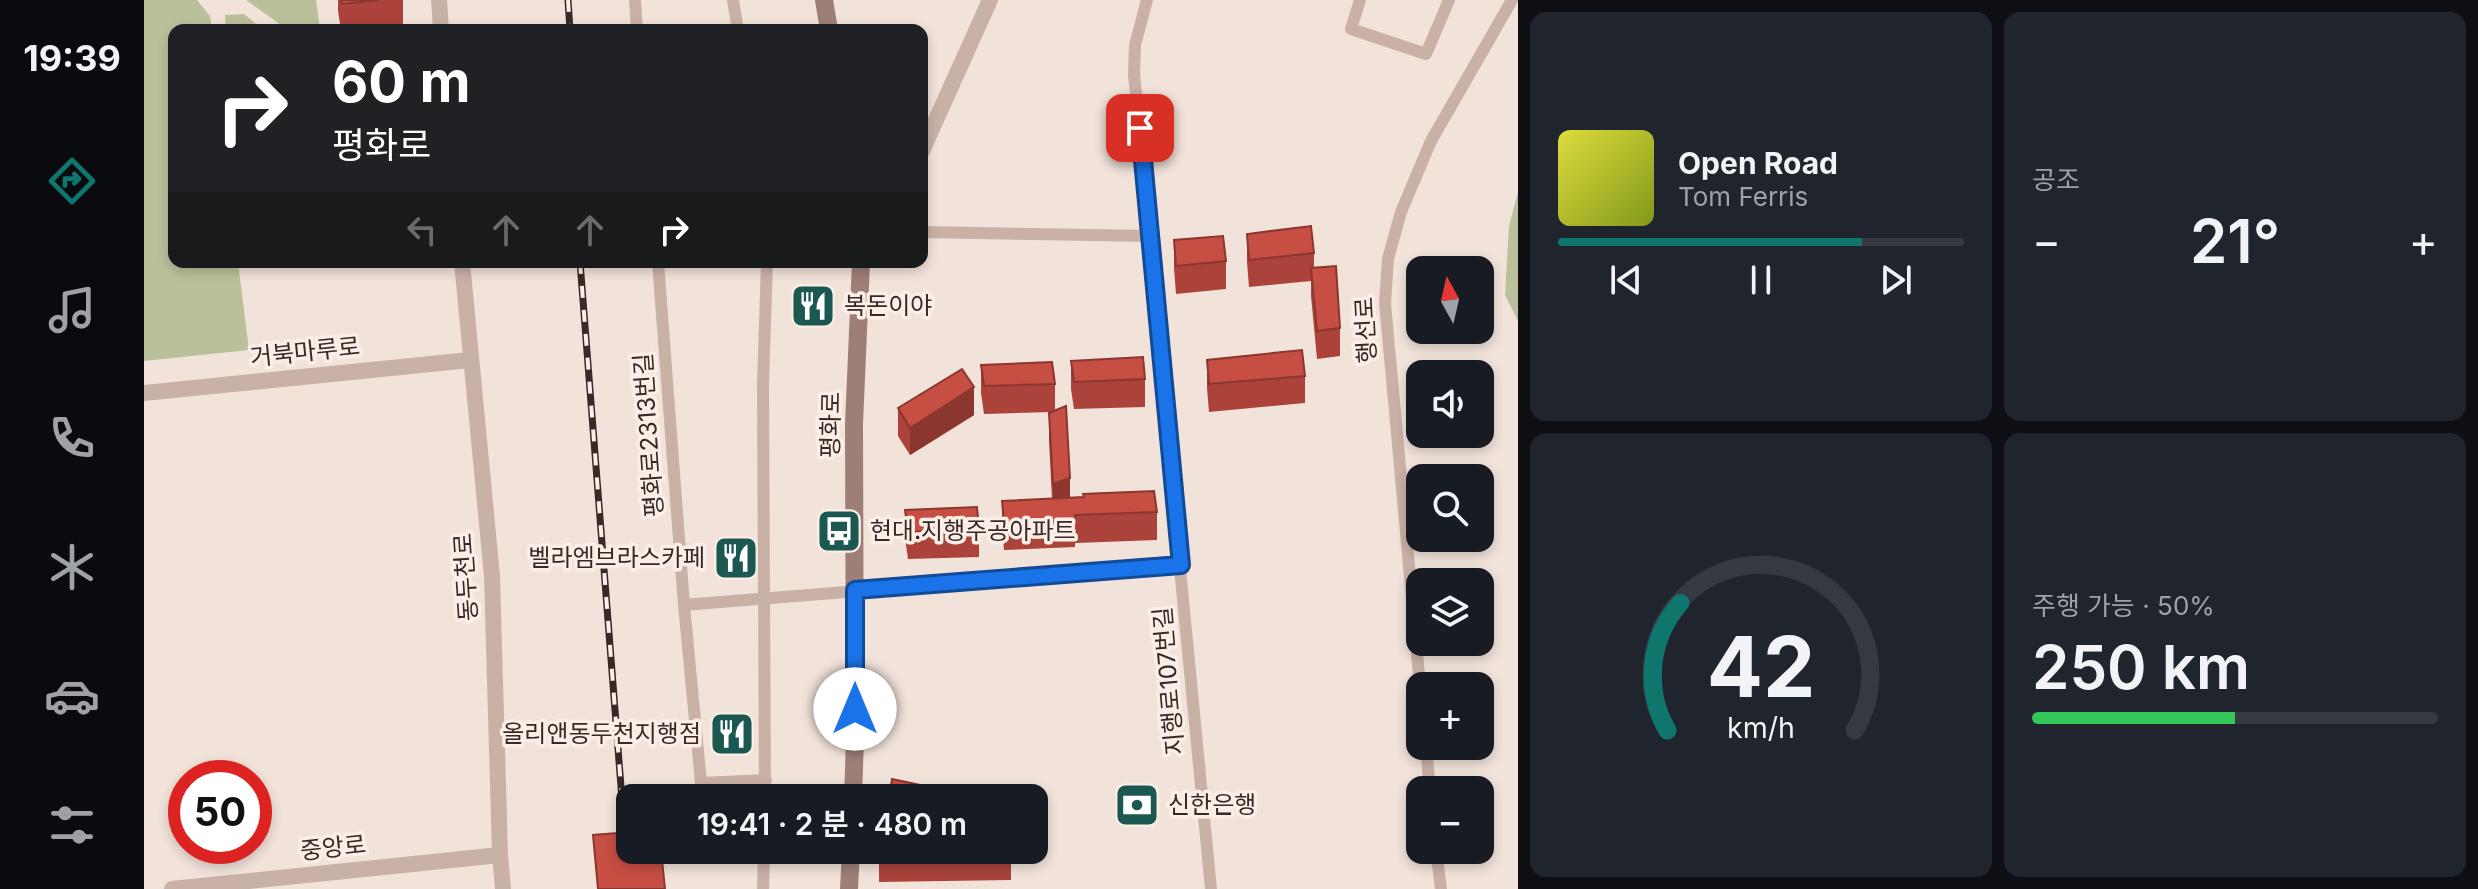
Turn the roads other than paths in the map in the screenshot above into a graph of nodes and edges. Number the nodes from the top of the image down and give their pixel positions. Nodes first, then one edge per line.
1 (439, 0) edge
2 (635, 0) edge
3 (733, 0) edge
4 (824, 0) edge
5 (990, 0) edge
6 (1147, 0) edge
7 (1360, 0) edge
8 (1449, 0) edge
9 (1512, 0) edge
10 (441, 24) edge
11 (637, 24) edge
12 (737, 24) edge
13 (828, 24) edge
14 (928, 138) edge
15 (928, 232) edge
16 (1151, 236) junction
17 (462, 268) edge
18 (658, 268) edge
19 (767, 268) edge
20 (861, 268) edge
21 (470, 360) junction
22 (144, 393) edge
23 (1181, 565) junction
24 (855, 590) junction
25 (763, 598) junction
26 (684, 605) junction
27 (1419, 672) edge
28 (766, 780) junction
29 (766, 784) edge
30 (853, 784) edge
31 (500, 855) junction
32 (764, 864) edge
33 (850, 864) edge
34 (1438, 864) edge
35 (172, 889) edge
36 (503, 889) edge
37 (763, 889) edge
38 (849, 889) edge
39 (1211, 889) edge
40 (1441, 889) edge

1 - 10 street
2 - 11 street
3 - 12 street
4 - 13 main road
5 - 14 street
6 - 16 street, 지행로107번길
7 - 8 street
9 - 27 street, 행선로
15 - 16 street
16 - 23 street, 지행로107번길
17 - 21 street, 동두천로
18 - 26 street, 평화로2313번길
19 - 25 street
20 - 24 main road, 평화로
21 - 22 street, 거북마루로
21 - 31 street, 동두천로
23 - 24 street
23 - 39 street, 지행로107번길
24 - 25 street
24 - 30 main road, 평화로
25 - 26 street
25 - 28 street
26 - 28 street, 평화로2313번길
28 - 29 street
31 - 35 street, 중앙로
31 - 36 street, 동두천로
32 - 37 street
33 - 38 main road
34 - 40 street

